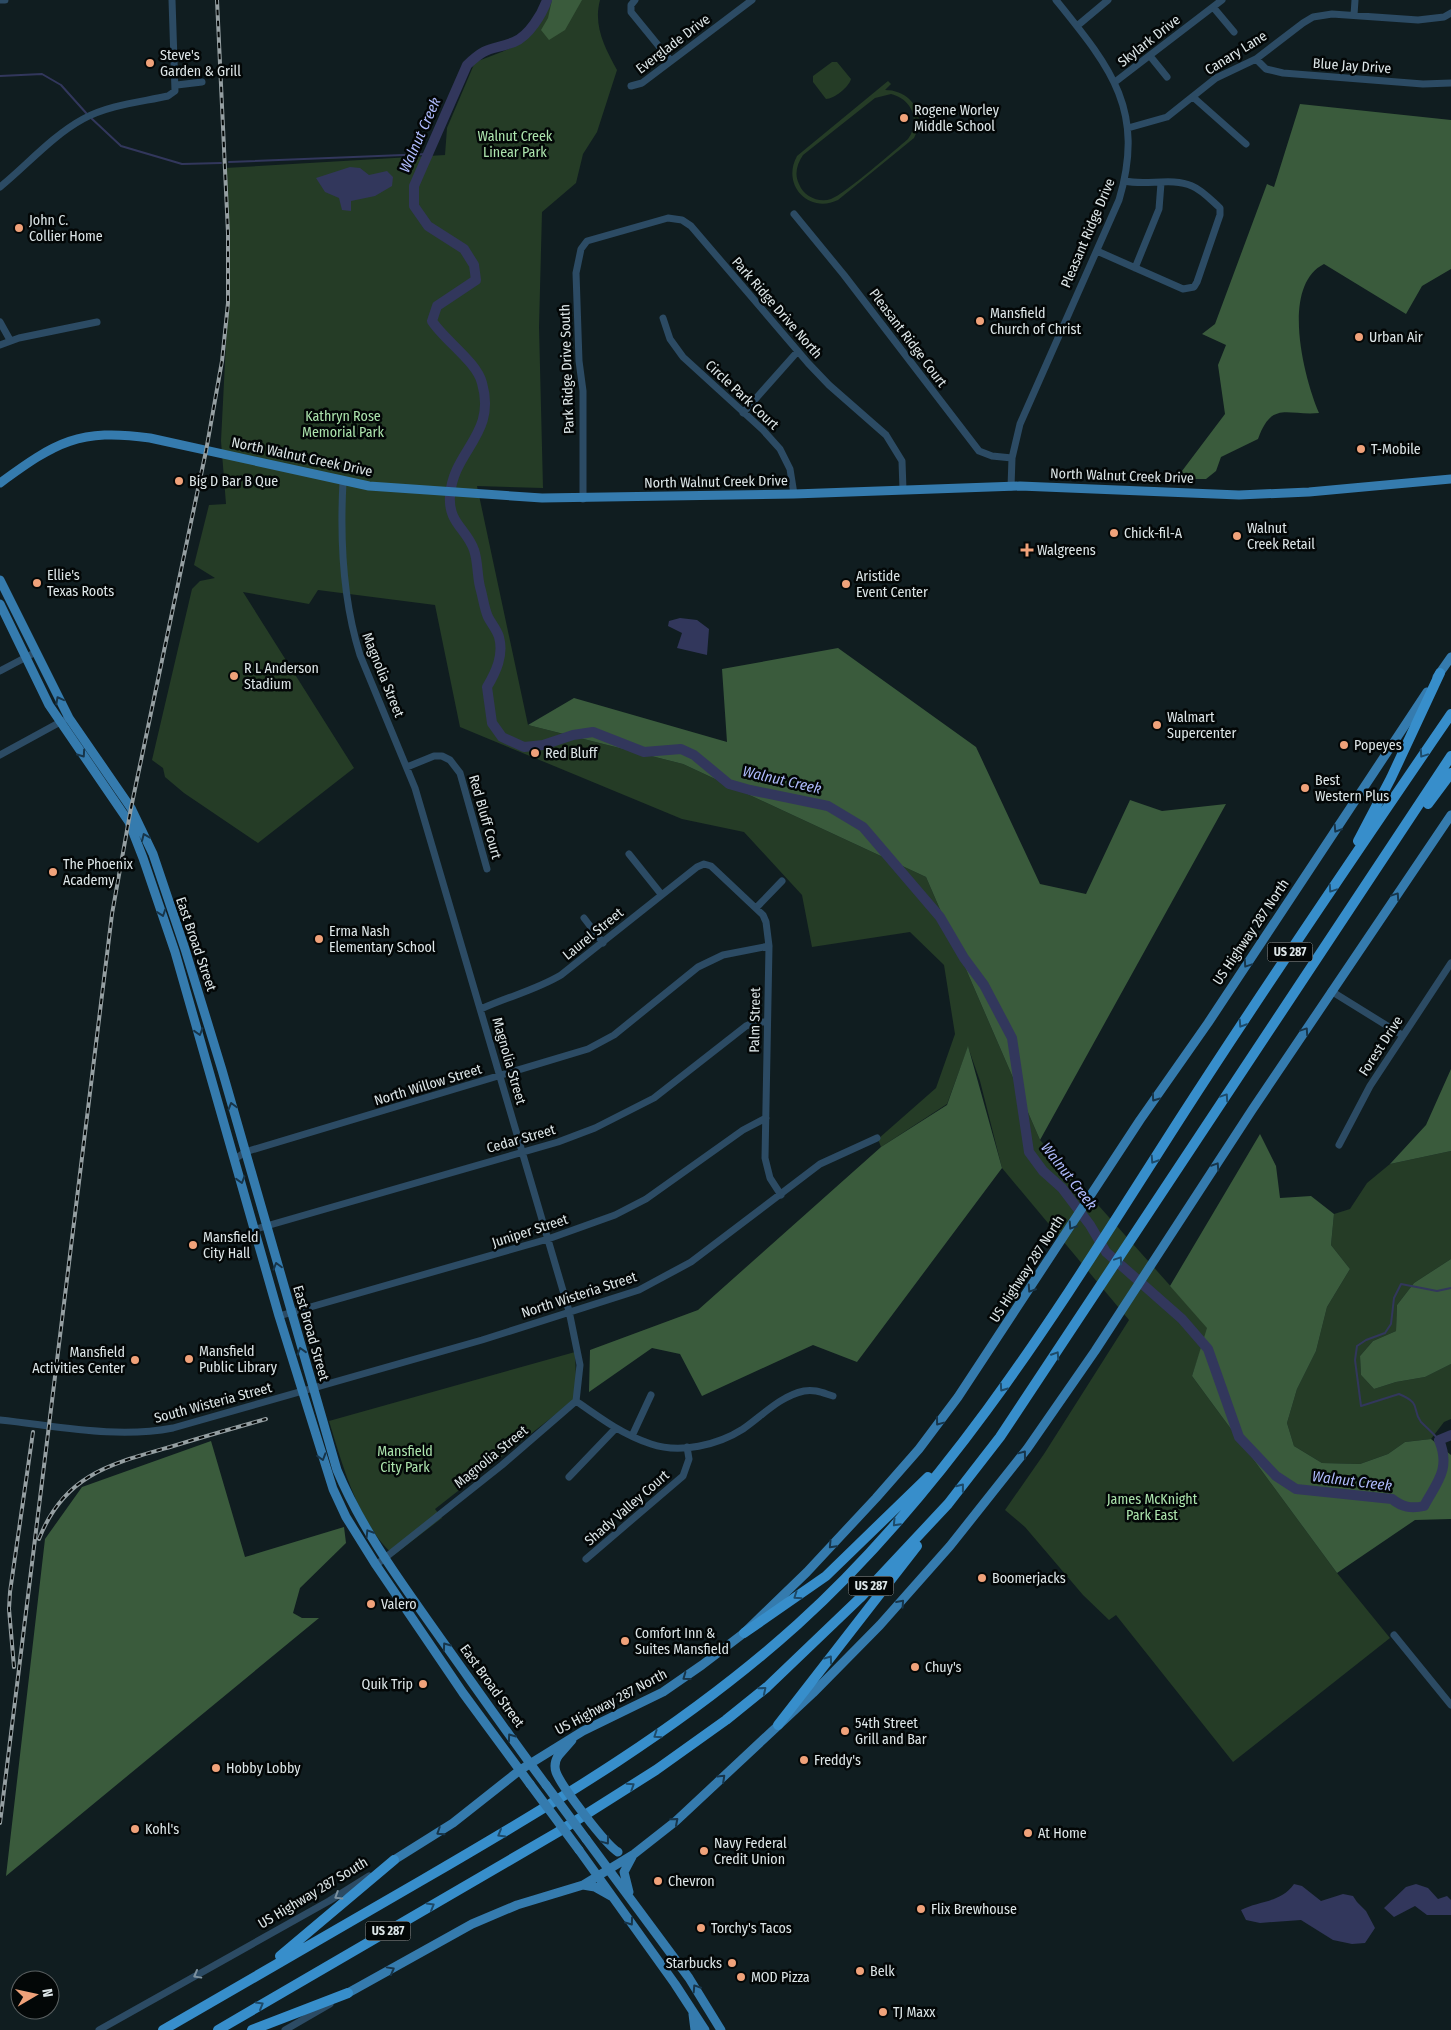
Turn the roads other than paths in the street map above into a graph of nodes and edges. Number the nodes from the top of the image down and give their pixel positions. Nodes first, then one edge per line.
1 (0, 0) edge
2 (5, 0) edge
3 (172, 0) edge
4 (635, 0) edge
5 (752, 0) edge
6 (1056, 0) edge
7 (1108, 0) edge
8 (1222, 0) edge
9 (1355, 0) edge
10 (1213, 7) junction
11 (1451, 13) edge
12 (1354, 14) junction
13 (1077, 26) junction
14 (1234, 32) dead end
15 (1150, 56) junction
16 (1256, 59) junction
17 (671, 61) junction
18 (1167, 77) dead end
19 (202, 82) dead end
20 (1115, 82) junction
21 (1451, 83) edge
22 (177, 85) junction
23 (631, 86) dead end
24 (1193, 97) junction
25 (1128, 128) junction
26 (1246, 144) dead end
27 (1125, 181) junction
28 (1160, 183) junction
29 (0, 187) edge
30 (794, 214) dead end
31 (587, 241) joint
32 (1097, 251) junction
33 (1135, 268) junction
34 (663, 318) dead end
35 (0, 322) edge
36 (97, 322) dead end
37 (10, 340) junction
38 (0, 345) edge
39 (798, 351) junction
40 (742, 413) junction
41 (1012, 458) junction
42 (1451, 479) edge
43 (0, 482) edge
44 (343, 482) junction
45 (1011, 487) junction
46 (903, 490) junction
47 (794, 494) junction
48 (583, 499) junction
49 (1, 586) edge
50 (0, 604) edge
51 (30, 655) junction
52 (1451, 657) edge
53 (0, 671) edge
54 (1440, 673) junction
55 (1451, 714) edge
56 (68, 718) junction
57 (60, 723) junction
58 (0, 755) edge
59 (1451, 756) edge
60 (407, 767) junction
61 (1451, 773) edge
62 (118, 787) junction
63 (111, 795) junction
64 (1451, 816) edge
65 (153, 854) junction
66 (628, 854) dead end
67 (143, 858) junction
68 (1353, 858) junction
69 (711, 866) joint
70 (1378, 867) junction
71 (487, 869) dead end
72 (782, 881) dead end
73 (159, 891) junction
74 (661, 894) junction
75 (756, 908) junction
76 (584, 918) dead end
77 (603, 943) junction
78 (769, 946) junction
79 (185, 949) junction
80 (175, 952) junction
81 (1451, 963) edge
82 (1331, 991) junction
83 (200, 997) junction
84 (189, 1000) junction
85 (481, 1010) junction
86 (767, 1022) junction
87 (1402, 1036) junction
88 (500, 1076) junction
89 (766, 1118) junction
90 (877, 1138) dead end
91 (1338, 1145) dead end
92 (245, 1152) junction
93 (522, 1152) junction
94 (234, 1156) junction
95 (781, 1195) junction
96 (265, 1226) junction
97 (256, 1228) junction
98 (548, 1239) junction
99 (569, 1311) junction
100 (290, 1313) junction
101 (279, 1316) junction
102 (313, 1388) junction
103 (302, 1391) junction
104 (651, 1395) dead end
105 (833, 1396) dead end
106 (576, 1401) junction
107 (0, 1420) edge
108 (615, 1429) junction
109 (632, 1436) junction
110 (687, 1447) junction
111 (950, 1459) junction
112 (337, 1470) junction
113 (327, 1473) junction
114 (569, 1477) dead end
115 (943, 1509) junction
116 (357, 1513) junction
117 (346, 1517) junction
118 (385, 1558) junction
119 (586, 1559) dead end
120 (376, 1565) junction
121 (417, 1605) junction
122 (408, 1612) junction
123 (744, 1633) junction
124 (1394, 1635) dead end
125 (474, 1686) junction
126 (463, 1693) junction
127 (1451, 1705) edge
128 (778, 1725) junction
129 (575, 1736) junction
130 (500, 1744) junction
131 (530, 1763) junction
132 (520, 1770) junction
133 (504, 1783) junction
134 (634, 1854) junction
135 (394, 1860) junction
136 (610, 1870) junction
137 (599, 1877) junction
138 (584, 1885) junction
139 (630, 1897) junction
140 (613, 1898) junction
141 (261, 1972) junction
142 (348, 1993) junction
143 (692, 2009) junction
144 (99, 2030) edge
145 (163, 2030) edge
146 (218, 2030) edge
147 (252, 2030) edge
148 (285, 2030) edge
149 (695, 2030) edge
150 (705, 2030) edge
151 (721, 2030) edge

1 - 2 street
3 - 22 street
4 - 17 street
5 - 17 street, Everglade Drive
6 - 13 street, Pleasant Ridge Drive
7 - 13 street
8 - 10 street, Skylark Drive
9 - 12 street
10 - 14 street
10 - 15 street, Skylark Drive
11 - 12 street, Canary Lane
12 - 16 street, Canary Lane
13 - 20 street, Pleasant Ridge Drive
15 - 18 street
15 - 20 street, Skylark Drive
16 - 21 street, Blue Jay Drive
16 - 24 street, Canary Lane
17 - 23 street, Everglade Drive
19 - 22 street
20 - 25 street, Pleasant Ridge Drive
22 - 29 street
24 - 25 street, Canary Lane
24 - 26 street
25 - 27 street, Pleasant Ridge Drive
27 - 28 street
27 - 32 street, Pleasant Ridge Drive
28 - 33 street
28 - 33 street
30 - 41 street, Pleasant Ridge Court
31 - 39 street, Park Ridge Drive North
31 - 48 street, Park Ridge Drive South
32 - 33 street
32 - 41 street, Pleasant Ridge Drive
34 - 40 street, Circle Park Court
35 - 37 street
36 - 37 street
37 - 38 street
39 - 40 street
39 - 46 street, Park Ridge Drive North
40 - 47 street, Circle Park Court
41 - 45 street, Pleasant Ridge Drive
42 - 45 main road, North Walnut Creek Drive
43 - 44 main road, North Walnut Creek Drive
44 - 48 main road, North Walnut Creek Drive
44 - 60 street, Magnolia Street
45 - 46 main road, North Walnut Creek Drive
46 - 47 main road, North Walnut Creek Drive
47 - 48 main road, North Walnut Creek Drive
49 - 51 main road, East Broad Street
50 - 51 main road, East Broad Street
51 - 53 street
56 -> 51 main road, East Broad Street
51 - 57 main road, East Broad Street
52 - 54 main road, US Highway 287 North
54 - 68 highway
54 -> 123 main road, US Highway 287 North
55 -> 68 highway, US 287
56 - 57 street
56 - 62 main road, East Broad Street
57 - 58 street
57 -> 63 main road, East Broad Street
59 - 70 highway, US 287
60 - 71 street, Red Bluff Court
60 - 85 street, Magnolia Street
61 - 70 highway
62 - 63 main road
65 -> 62 main road, East Broad Street
63 - 67 main road, East Broad Street
82 -> 64 main road
65 - 67 main road
65 - 73 main road, East Broad Street
66 - 74 street
67 - 73 main road, East Broad Street
68 -> 111 highway, US 287
69 - 74 street, Laurel Street
69 - 75 street, Palm Street
115 -> 70 highway, US 287
72 - 75 street
73 - 79 main road, East Broad Street
73 -> 80 main road, East Broad Street
74 - 77 street, Laurel Street
75 - 78 street, Palm Street
76 - 77 street
77 - 85 street, Laurel Street
78 - 86 street, Palm Street
78 - 88 street, North Willow Street
79 - 80 main road
79 - 83 main road, East Broad Street
80 - 84 main road, East Broad Street
81 - 87 street, Forest Drive
82 - 87 street
128 -> 82 main road
83 - 84 main road
92 -> 83 main road, East Broad Street
84 -> 94 main road, East Broad Street
85 - 88 street, Magnolia Street
86 - 89 street, Palm Street
86 - 93 street, Cedar Street
87 - 91 street, Forest Drive
88 - 92 street, North Willow Street
88 - 93 street, Magnolia Street
89 - 95 street, Palm Street
89 - 98 street, Juniper Street
90 - 95 street, North Wisteria Street
92 - 94 street, North Willow Street
92 - 96 main road, East Broad Street
93 - 96 street, Cedar Street
93 - 98 street, Magnolia Street
94 -> 97 main road, East Broad Street
95 - 99 street, North Wisteria Street
96 - 97 street, Cedar Street
100 -> 96 main road, East Broad Street
97 - 101 main road, East Broad Street
98 - 99 street, Magnolia Street
98 - 100 street, Juniper Street
99 - 102 street, North Wisteria Street
99 - 106 street, Magnolia Street
100 - 101 street, Juniper Street
102 -> 100 main road, East Broad Street
101 - 103 main road, East Broad Street
102 - 103 street, South Wisteria Street
102 - 112 main road, East Broad Street
103 - 107 street, South Wisteria Street
103 -> 113 main road, East Broad Street
104 - 109 street
105 - 110 street
106 - 108 street
106 - 118 street, Magnolia Street
108 - 109 street
108 - 114 street
109 - 110 street
110 - 119 street, Shady Valley Court
111 -> 123 highway
111 -> 141 highway, US 287
112 - 113 main road
112 - 116 main road, East Broad Street
113 - 117 main road, East Broad Street
128 -> 115 highway
146 -> 115 highway, US 287
116 - 117 main road
118 -> 116 main road, East Broad Street
117 - 120 main road, East Broad Street
118 - 120 street, Magnolia Street
118 - 121 main road, East Broad Street
120 - 122 main road, East Broad Street
121 - 122 main road
125 -> 121 main road, East Broad Street
122 - 126 main road, East Broad Street
123 -> 129 main road, US Highway 287 North
124 - 127 street
125 - 126 main road
131 -> 125 main road, East Broad Street
126 - 130 main road, East Broad Street
134 -> 128 main road
129 - 131 main road, US Highway 287 North
129 -> 134 main road, bridge
130 - 132 main road, East Broad Street
130 - 133 main road
131 - 132 main road, US Highway 287 South
131 - 136 main road, East Broad Street, bridge
132 - 133 main road, US Highway 287 South
132 - 137 main road, East Broad Street, bridge
133 -> 135 main road, US Highway 287 South
134 - 136 main road
134 - 139 main road
135 - 141 highway
135 -> 144 street, US Highway 287 South
136 - 137 main road
136 - 139 main road, East Broad Street
137 - 138 main road
137 - 140 main road, East Broad Street
138 - 140 main road
142 -> 138 main road
151 -> 139 main road, East Broad Street
140 -> 143 main road, East Broad Street
141 - 145 highway, US 287
142 - 147 highway
142 - 148 street
143 - 149 main road
143 - 150 main road, East Broad Street

